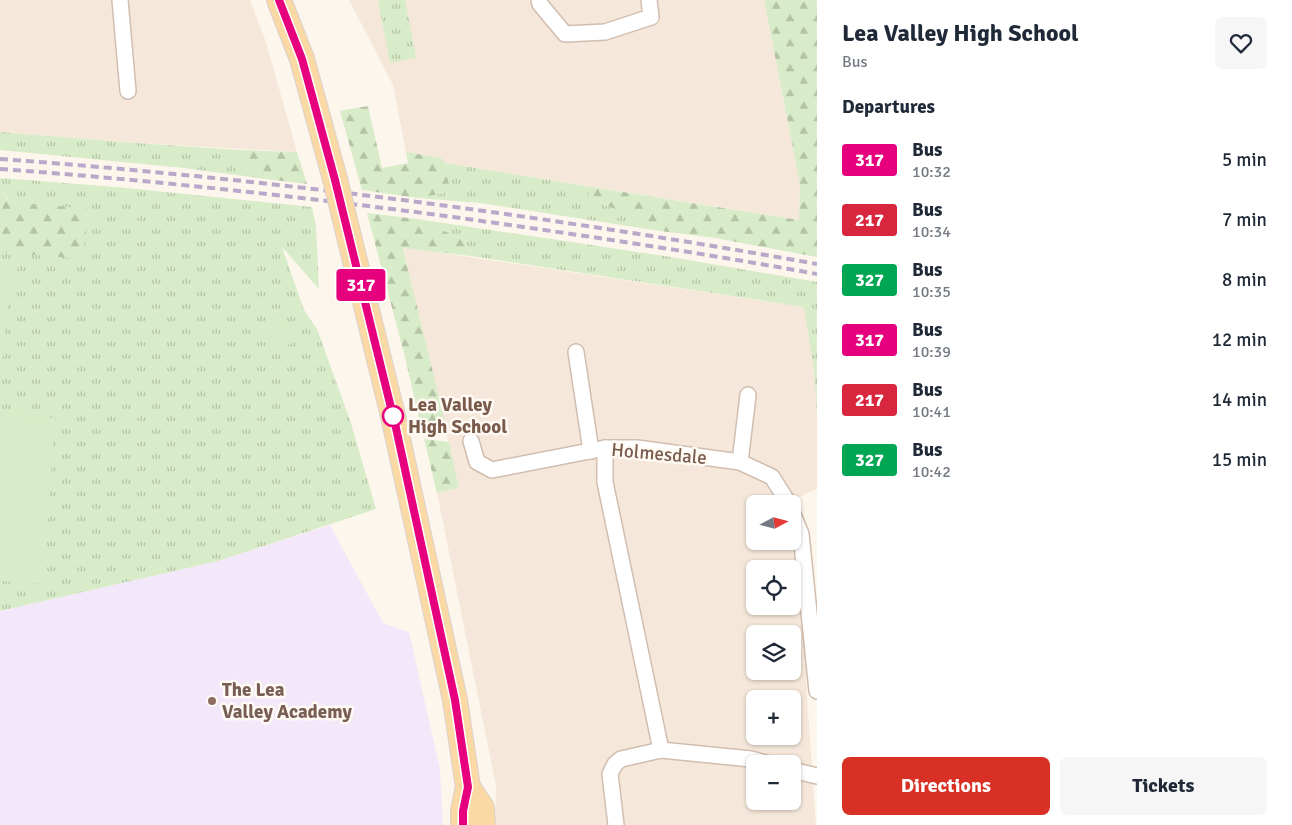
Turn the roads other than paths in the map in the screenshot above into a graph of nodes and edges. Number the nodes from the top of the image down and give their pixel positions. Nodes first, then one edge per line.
1 (120, 0) edge
2 (279, 0) edge
3 (539, 0) edge
4 (649, 0) edge
5 (128, 91) dead end
6 (576, 352) dead end
7 (748, 394) dead end
8 (471, 441) dead end
9 (598, 450) junction
10 (740, 462) junction
11 (783, 495) edge
12 (801, 534) edge
13 (817, 691) edge
14 (661, 750) junction
15 (746, 758) edge
16 (801, 772) edge
17 (817, 776) edge
18 (468, 787) junction
19 (463, 825) edge
20 (483, 825) edge
21 (616, 825) edge

1 - 5 street
2 - 18 main road, bridge
3 - 4 street
6 - 9 street
7 - 10 street
8 - 9 street, Holmesdale
9 - 10 street, Holmesdale
9 - 14 street
10 - 11 street, Holmesdale
12 - 13 street
14 - 15 street
14 - 21 street
16 - 17 street
18 - 19 main road
18 - 20 main road

